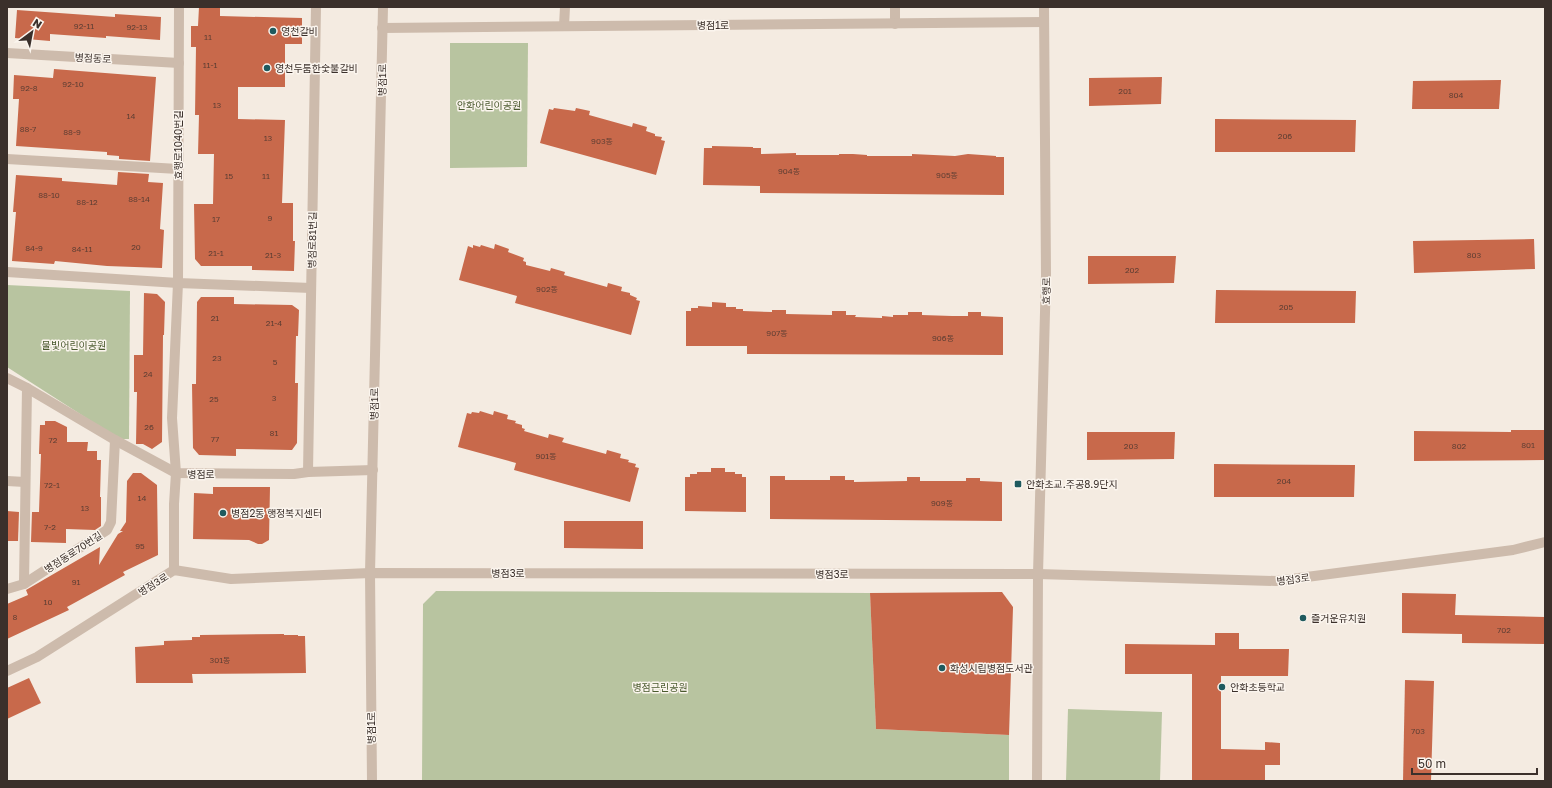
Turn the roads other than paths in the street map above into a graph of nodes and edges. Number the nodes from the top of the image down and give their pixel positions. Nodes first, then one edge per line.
1 (179, 7) edge
2 (316, 7) edge
3 (383, 7) edge
4 (565, 7) edge
5 (895, 7) edge
6 (1044, 7) edge
7 (1044, 22) junction
8 (895, 24) junction
9 (564, 26) junction
10 (382, 28) junction
11 (7, 53) edge
12 (179, 63) junction
13 (7, 159) edge
14 (178, 168) junction
15 (7, 272) edge
16 (178, 283) junction
17 (311, 288) junction
18 (7, 378) edge
19 (27, 388) junction
20 (115, 440) junction
21 (373, 470) junction
22 (308, 472) junction
23 (176, 474) junction
24 (7, 481) edge
25 (26, 482) junction
26 (1545, 542) edge
27 (174, 570) junction
28 (370, 573) junction
29 (1038, 574) junction
30 (24, 584) junction
31 (7, 589) edge
32 (7, 671) edge
33 (372, 781) edge
34 (1037, 781) edge

1 - 12 street, 효행로1040번길
2 - 17 street, 병점로81번길
3 - 10 street, 병점1로
4 - 9 street
5 - 8 street
6 - 7 street, 효행로
7 - 8 street, 병점1로
7 - 29 street, 효행로
8 - 9 street, 병점1로
9 - 10 street, 병점1로
10 - 21 street, 병점1로
11 - 12 street, 병점동로
12 - 14 street, 효행로1040번길
13 - 14 street
14 - 16 street, 효행로1040번길
15 - 16 street
16 - 17 street
16 - 23 street, 효행로1040번길
17 - 22 street, 병점로81번길
18 - 19 street, 병점로
19 - 20 street, 병점로
19 - 25 street
20 - 23 street, 병점로
20 - 30 street, 병점동로70번길
21 - 22 street, 병점로
21 - 28 street, 병점1로
22 - 23 street, 병점로
23 - 27 street, 효행로1040번길
24 - 25 street
25 - 30 street
26 - 29 street, 병점3로
27 - 28 street, 병점3로
27 - 32 street, 병점3로
28 - 29 street, 병점3로
28 - 33 street, 병점1로
29 - 34 street
30 - 31 street, 병점동로70번길

